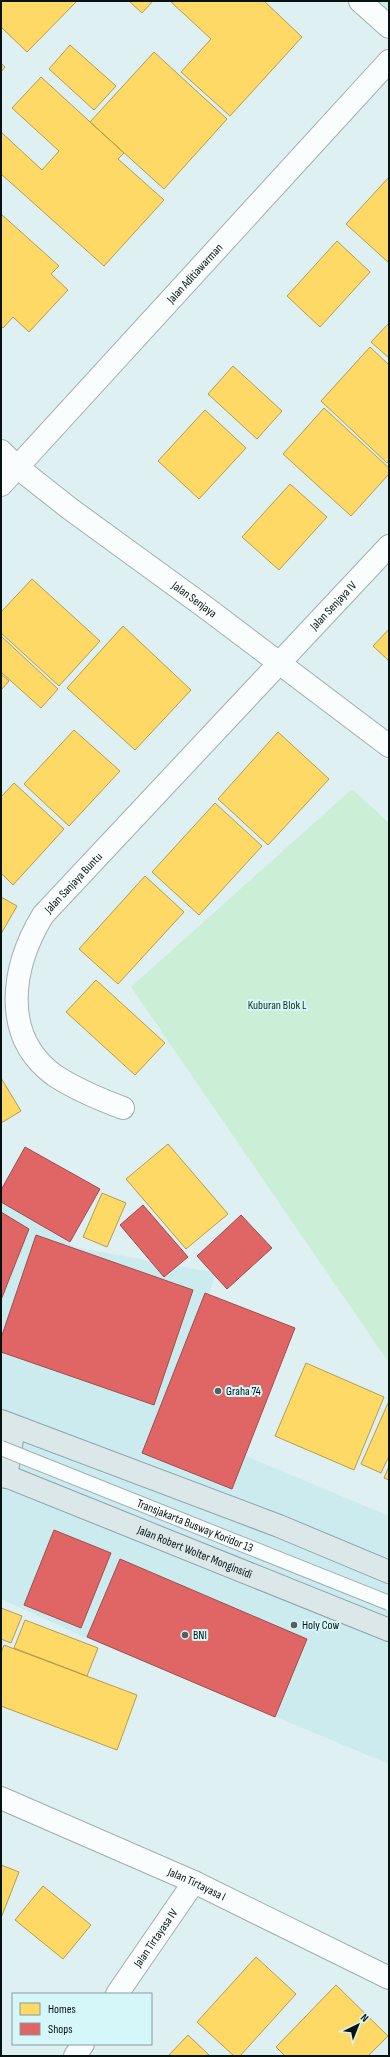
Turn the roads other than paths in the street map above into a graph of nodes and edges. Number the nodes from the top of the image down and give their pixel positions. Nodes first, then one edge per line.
1 (360, 1) edge
2 (389, 27) edge
3 (389, 62) edge
4 (1, 451) edge
5 (17, 467) junction
6 (1, 485) edge
7 (389, 546) edge
8 (278, 664) junction
9 (389, 746) edge
10 (123, 1108) dead end
11 (8, 1424) edge
12 (1, 1448) edge
13 (4, 1476) edge
14 (389, 1572) edge
15 (389, 1603) edge
16 (389, 1630) edge
17 (1, 1798) edge
18 (194, 1882) junction
19 (389, 1978) edge
20 (118, 1993) edge
21 (82, 2045) edge
22 (75, 2056) edge

1 - 2 street
3 - 5 street, Jalan Aditiawarman
4 - 5 street, Jalan Senjaya
5 - 6 street, Jalan Aditiawarman
5 - 8 street, Jalan Senjaya
7 - 8 street, Jalan Senjaya IV
8 - 9 street, Jalan Senjaya
8 - 10 street, Jalan Sanjaya Buntu
11 - 13 main road
11 - 14 main road
12 - 15 lane, Transjakarta Busway Koridor 13, bridge
13 - 16 main road, Jalan Robert Wolter Monginsidi
17 - 18 street, Jalan Tirtayasa I
18 - 19 street, Jalan Tirtayasa I
18 - 20 street, Jalan Tirtayasa IV
21 - 22 street

